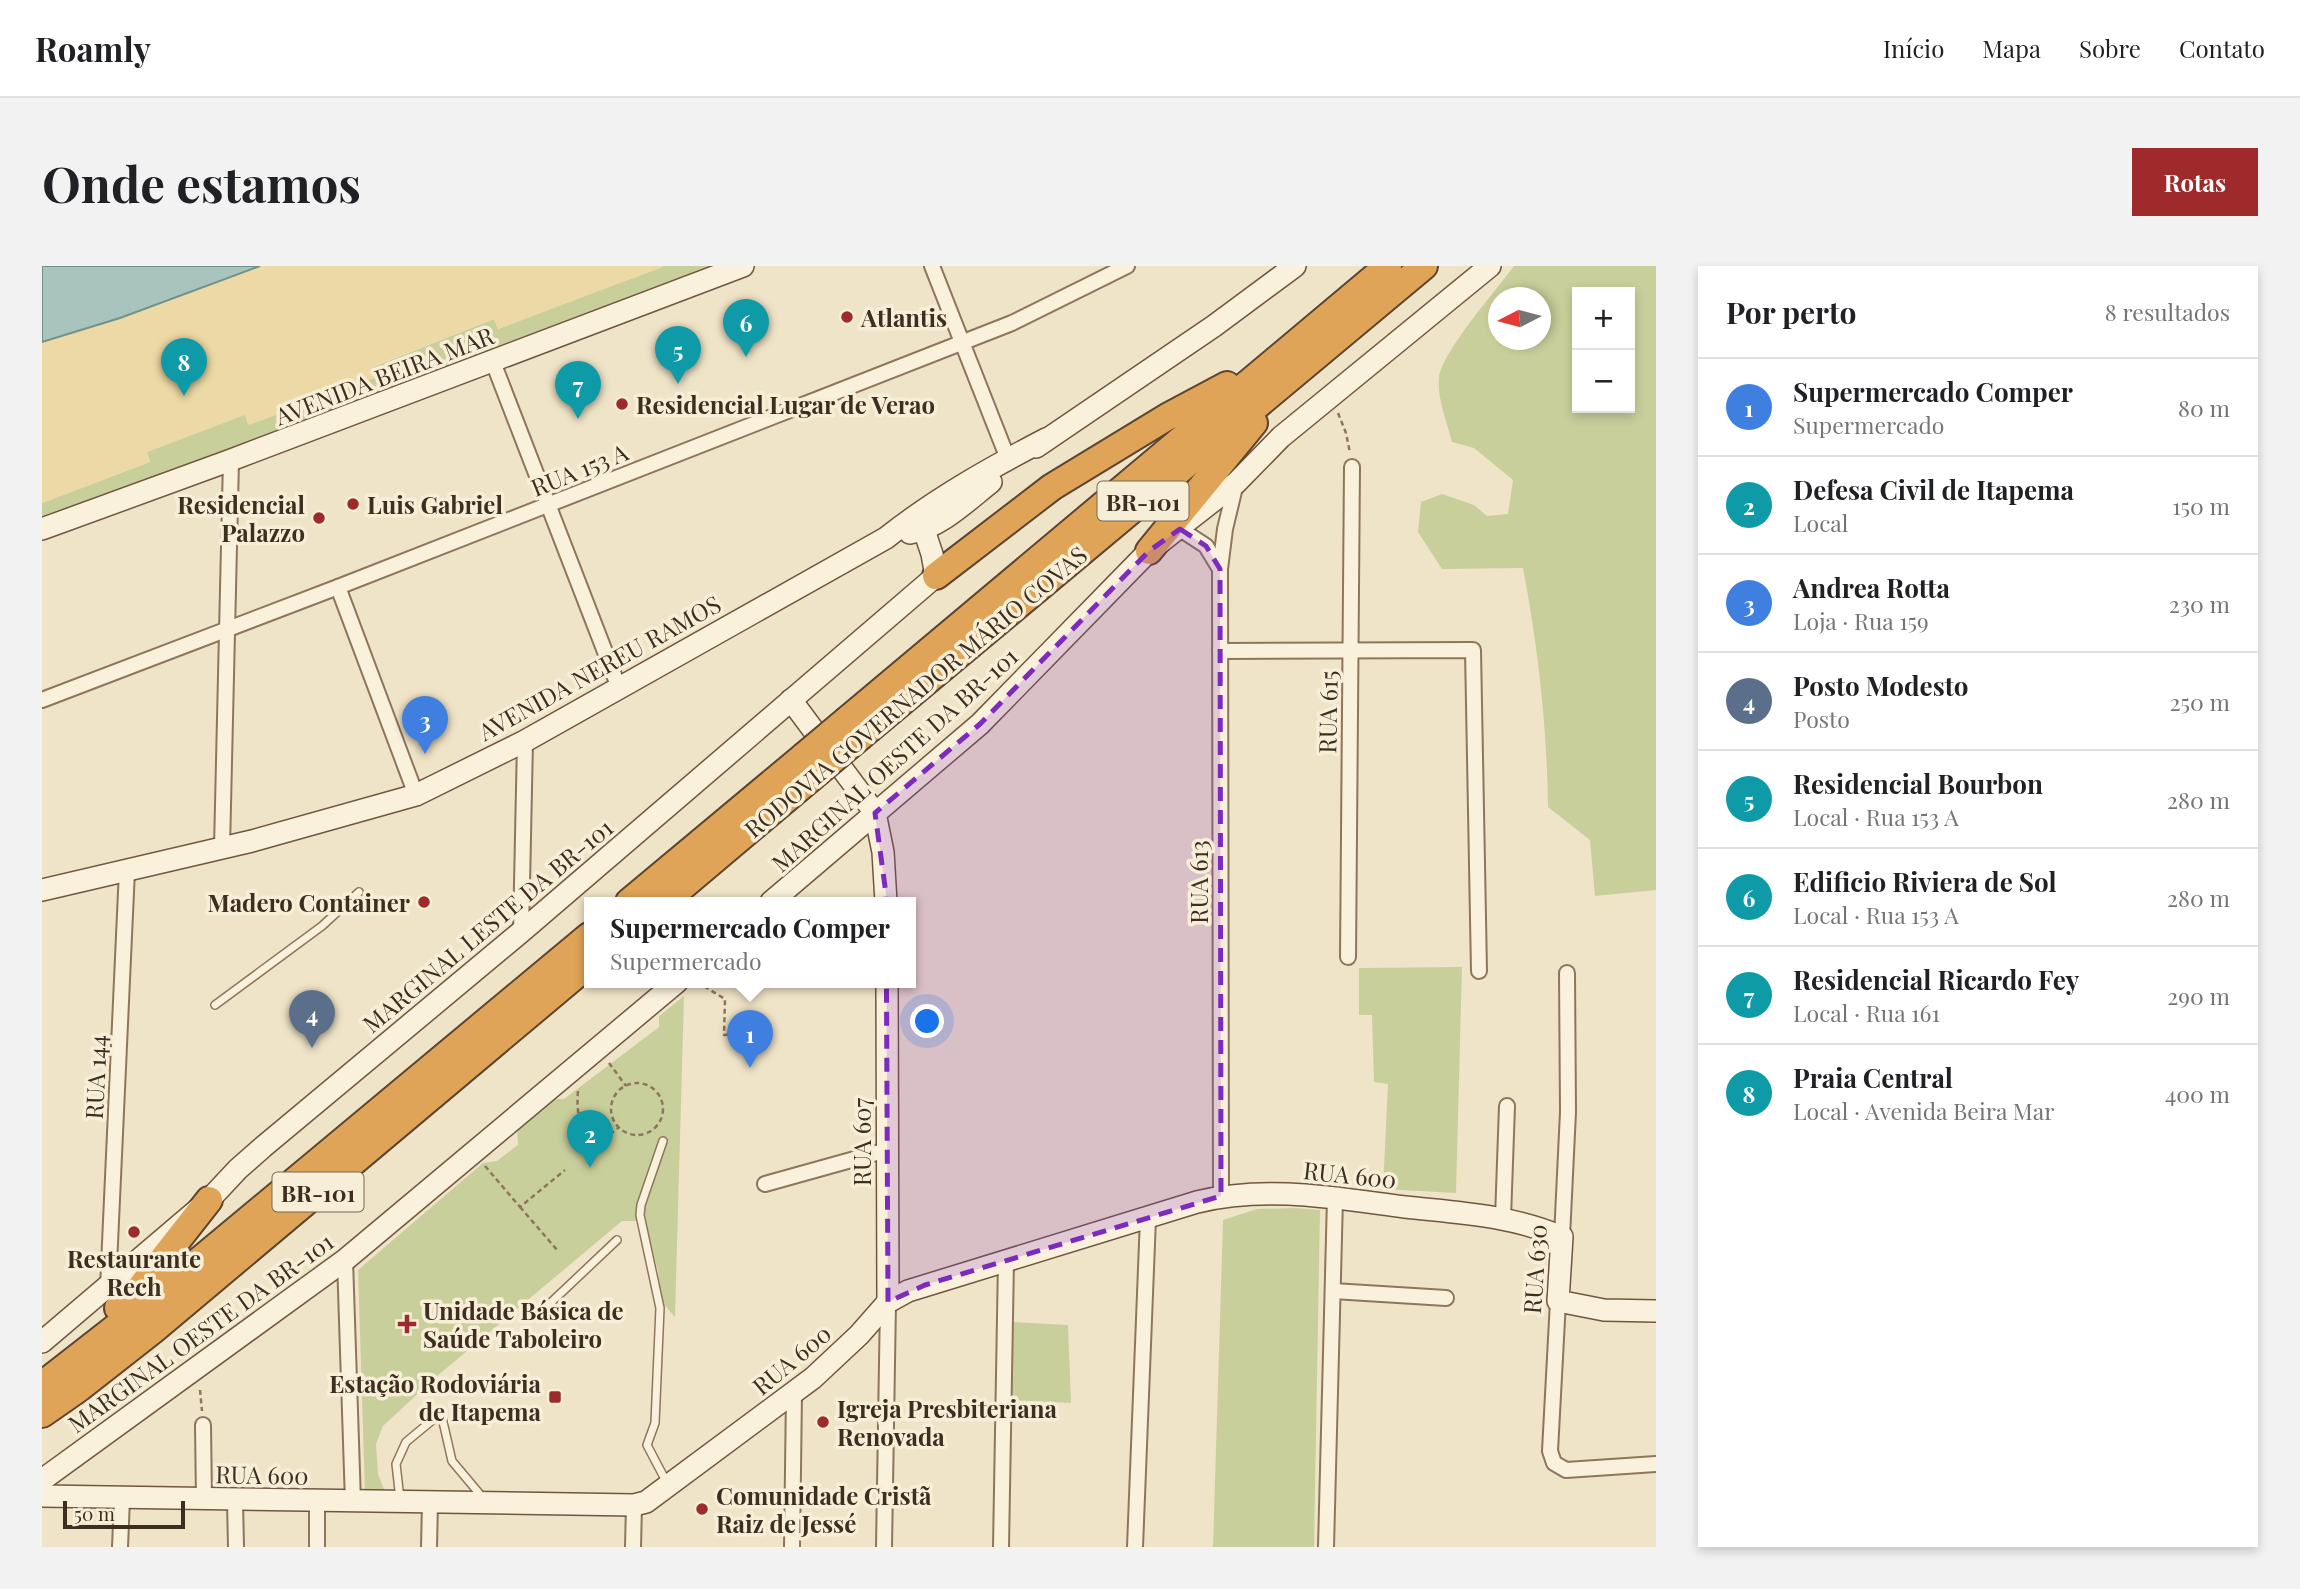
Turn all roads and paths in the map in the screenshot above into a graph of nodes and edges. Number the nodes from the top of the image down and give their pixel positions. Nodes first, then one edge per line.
1 (743, 266) edge
2 (932, 266) edge
3 (1127, 266) edge
4 (1295, 266) edge
5 (1388, 266) edge
6 (1424, 266) edge
7 (1490, 266) edge
8 (1273, 273) edge
9 (962, 341) junction
10 (493, 362) junction
11 (1283, 368) junction
12 (1328, 398) junction
13 (1045, 439) junction
14 (1009, 458) junction
15 (231, 460) junction
16 (1352, 467) joint
17 (1236, 483) junction
18 (942, 498) junction
19 (549, 505) junction
20 (1180, 528) junction
21 (42, 529) edge
22 (924, 530) junction
23 (886, 538) junction
24 (1149, 551) junction
25 (1220, 569) junction
26 (936, 576) junction
27 (338, 587) junction
28 (227, 630) junction
29 (1350, 650) junction
30 (1220, 651) junction
31 (620, 688) junction
32 (42, 699) edge
33 (791, 700) junction
34 (525, 741) junction
35 (811, 764) junction
36 (416, 794) junction
37 (875, 813) junction
38 (222, 848) junction
39 (127, 870) junction
40 (42, 890) edge
41 (359, 892) dead end
42 (636, 897) edge
43 (669, 897) edge
44 (777, 897) edge
45 (886, 897) edge
46 (521, 932) junction
47 (584, 940) edge
48 (1348, 957) dead end
49 (584, 968) edge
50 (1479, 971) dead end
51 (1567, 973) dead end
52 (670, 988) edge
53 (707, 988) edge
54 (887, 988) edge
55 (215, 1005) dead end
56 (731, 1034) dead end
57 (602, 1045) junction
58 (626, 1086) junction
59 (579, 1091) dead end
60 (1507, 1106) dead end
61 (618, 1128) junction
62 (663, 1141) dead end
63 (594, 1147) junction
64 (590, 1150) dead end
65 (887, 1150) junction
66 (474, 1154) junction
67 (565, 1170) dead end
68 (765, 1184) dead end
69 (1221, 1196) junction
70 (1335, 1198) junction
71 (209, 1200) junction
72 (520, 1207) junction
73 (1148, 1218) junction
74 (1503, 1218) junction
75 (1562, 1237) junction
76 (617, 1240) dead end
77 (558, 1251) dead end
78 (345, 1260) junction
79 (1006, 1260) junction
80 (108, 1287) junction
81 (1333, 1291) junction
82 (1446, 1298) dead end
83 (1558, 1301) junction
84 (888, 1302) junction
85 (543, 1310) dead end
86 (1656, 1311) edge
87 (42, 1342) edge
88 (198, 1366) junction
89 (42, 1371) edge
90 (42, 1385) edge
91 (794, 1393) junction
92 (42, 1414) edge
93 (203, 1425) joint
94 (1656, 1464) edge
95 (42, 1480) edge
96 (669, 1486) junction
97 (42, 1496) edge
98 (122, 1499) junction
99 (204, 1500) junction
100 (235, 1500) junction
101 (317, 1501) junction
102 (352, 1502) junction
103 (401, 1503) junction
104 (430, 1503) junction
105 (487, 1504) junction
106 (634, 1505) junction
107 (120, 1547) edge
108 (236, 1547) edge
109 (317, 1547) edge
110 (429, 1547) edge
111 (633, 1547) edge
112 (792, 1547) edge
113 (884, 1547) edge
114 (1001, 1547) edge
115 (1135, 1547) edge
116 (1326, 1547) edge

1 - 10 main road, AVENIDA BEIRA MAR
2 - 9 street
3 - 9 street, RUA 153 A
4 - 8 main road, AVENIDA NEREU RAMOS
5 - 11 highway, RODOVIA GOVERNADOR MÁRIO COVAS / BR-101
6 - 11 highway, RODOVIA GOVERNADOR MÁRIO COVAS / BR-101
7 - 12 main road, MARGINAL OESTE DA BR-101
8 - 13 main road, AVENIDA NEREU RAMOS
9 - 14 street
9 - 19 street, RUA 153 A
10 - 15 main road, AVENIDA BEIRA MAR
10 - 19 street
11 - 24 highway
11 - 26 highway
11 - 35 highway, RODOVIA GOVERNADOR MÁRIO COVAS / BR-101, bridge
12 - 16 path
12 - 17 main road, MARGINAL OESTE DA BR-101
13 - 14 main road, AVENIDA NEREU RAMOS
13 - 22 main road, AVENIDA NEREU RAMOS
14 - 18 main road, AVENIDA NEREU RAMOS
15 - 21 main road, AVENIDA BEIRA MAR
15 - 28 street
16 - 29 street, RUA 615
17 - 20 main road, MARGINAL OESTE DA BR-101
17 - 25 street, RUA 613
18 - 22 main road
18 - 23 main road, AVENIDA NEREU RAMOS
19 - 27 street, RUA 153 A
19 - 31 street
20 - 24 main road, MARGINAL OESTE DA BR-101
20 - 25 street
22 - 23 main road, AVENIDA NEREU RAMOS
22 - 26 main road
23 - 31 main road, AVENIDA NEREU RAMOS
24 - 37 main road, MARGINAL OESTE DA BR-101
25 - 30 street, RUA 613
26 - 33 main road, MARGINAL LESTE DA BR-101
27 - 28 street, RUA 153 A
27 - 36 street
28 - 32 street, RUA 153 A
28 - 38 street
29 - 30 street
29 - 48 street, RUA 615
29 - 50 street
30 - 69 street, RUA 613
31 - 34 main road, AVENIDA NEREU RAMOS
33 - 37 main road
33 - 46 main road, MARGINAL LESTE DA BR-101
34 - 36 main road, AVENIDA NEREU RAMOS
34 - 46 street
35 - 42 highway, RODOVIA GOVERNADOR MÁRIO COVAS / BR-101
35 - 43 highway, RODOVIA GOVERNADOR MÁRIO COVAS / BR-101
36 - 38 main road, AVENIDA NEREU RAMOS
37 - 44 main road, MARGINAL OESTE DA BR-101
37 - 45 main road
38 - 39 main road, AVENIDA NEREU RAMOS
39 - 40 main road, AVENIDA NEREU RAMOS
39 - 80 street, RUA 144
41 - 55 lane
46 - 71 main road, MARGINAL LESTE DA BR-101
47 - 90 highway, BR-101
49 - 92 highway, BR-101
51 - 75 street, RUA 630
52 - 57 main road, MARGINAL OESTE DA BR-101
53 - 56 path
54 - 65 main road, RUA 607
57 - 58 path
57 - 66 main road, MARGINAL OESTE DA BR-101
58 - 61 path
58 - 61 path
59 - 63 path
60 - 74 street
61 - 63 path
62 - 96 lane
63 - 64 path
65 - 68 street
65 - 84 main road, RUA 607
66 - 72 path
66 - 78 main road, MARGINAL OESTE DA BR-101
67 - 72 path
69 - 70 main road, RUA 600
69 - 73 main road, RUA 600
70 - 74 main road, RUA 600
70 - 81 street
71 - 80 main road, MARGINAL LESTE DA BR-101
71 - 89 highway
72 - 77 path
73 - 79 main road, RUA 600
73 - 115 street
74 - 75 main road, RUA 600
75 - 83 main road, RUA 630
76 - 85 lane
78 - 88 main road, MARGINAL OESTE DA BR-101
78 - 102 street
79 - 84 main road, RUA 600
79 - 114 street
80 - 87 main road, MARGINAL LESTE DA BR-101
81 - 82 street
81 - 116 street
83 - 86 main road
83 - 94 street, RUA 630
84 - 91 main road, RUA 600
84 - 113 street
88 - 93 path
88 - 95 main road, MARGINAL OESTE DA BR-101
91 - 96 main road, RUA 600
91 - 112 street
93 - 99 street
96 - 106 main road, RUA 600
97 - 98 main road, RUA 600
98 - 99 main road, RUA 600
98 - 107 street
99 - 100 main road, RUA 600
100 - 101 main road, RUA 600
100 - 108 street
101 - 102 main road, RUA 600
101 - 109 street
102 - 103 main road, RUA 600
103 - 104 main road, RUA 600
103 - 105 lane
104 - 105 main road, RUA 600
104 - 110 street
105 - 106 main road, RUA 600
106 - 111 street

